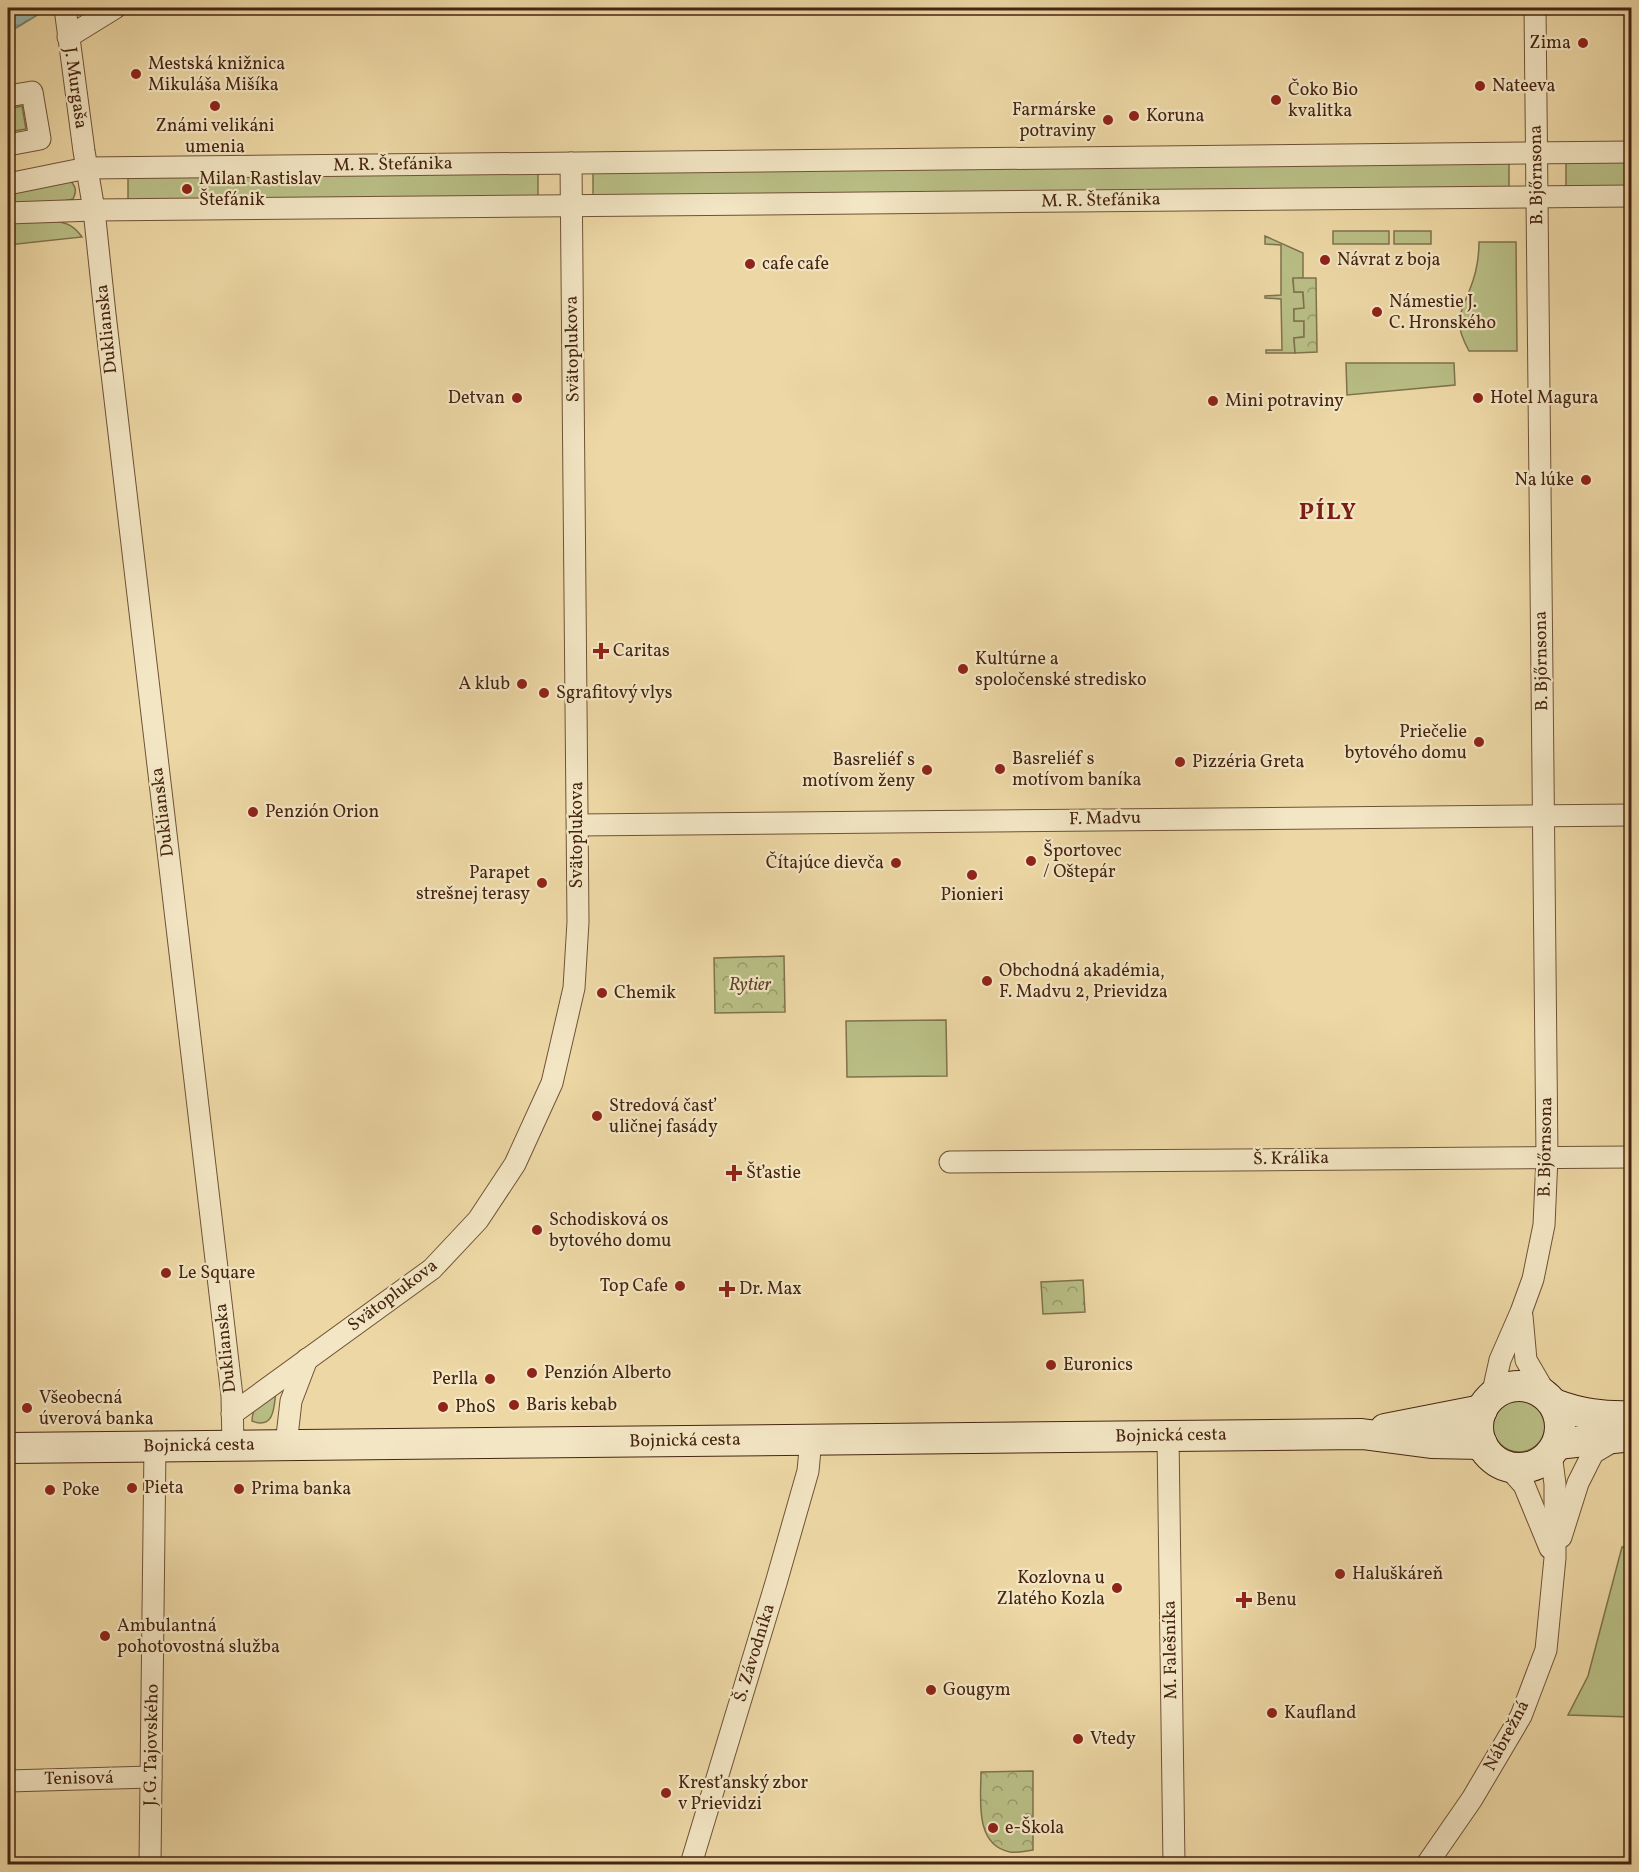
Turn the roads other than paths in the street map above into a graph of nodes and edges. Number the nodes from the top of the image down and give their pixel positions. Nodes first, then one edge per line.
1 (114, 8) edge
2 (1535, 8) edge
3 (66, 21) edge
4 (8, 96) edge
5 (8, 145) edge
6 (1536, 152) junction
7 (1632, 152) edge
8 (572, 163) junction
9 (87, 168) junction
10 (8, 184) edge
11 (1632, 196) edge
12 (1537, 198) junction
13 (571, 206) junction
14 (94, 210) junction
15 (8, 213) edge
16 (1632, 815) edge
17 (1544, 816) junction
18 (578, 825) junction
19 (1547, 1157) junction
20 (1632, 1157) edge
21 (950, 1162) dead end
22 (1521, 1312) junction
23 (307, 1359) junction
24 (1550, 1400) junction
25 (1487, 1403) junction
26 (232, 1414) junction
27 (1627, 1430) edge
28 (1362, 1434) junction
29 (1168, 1436) junction
30 (811, 1439) junction
31 (1482, 1444) junction
32 (286, 1445) junction
33 (155, 1446) junction
34 (233, 1446) junction
35 (8, 1448) edge
36 (1554, 1449) junction
37 (1508, 1467) junction
38 (1555, 1558) junction
39 (152, 1777) junction
40 (8, 1781) edge
41 (150, 1864) edge
42 (691, 1864) edge
43 (1174, 1864) edge
44 (1427, 1864) edge

1 - 3 street
2 - 6 street, B. Bjőrnsona
3 - 9 street, J. Murgaša
4 - 5 street
6 - 7 street, M. R. Štefánika
6 - 8 street, M. R. Štefánika
6 - 12 street, B. Bjőrnsona
8 - 9 street, M. R. Štefánika
8 - 13 street
9 - 10 street, M. R. Štefánika
9 - 14 street
11 - 12 street, M. R. Štefánika
12 - 13 street, M. R. Štefánika
12 - 17 street, B. Bjőrnsona
13 - 14 street, M. R. Štefánika
13 - 18 street, Svätoplukova
14 - 15 street, M. R. Štefánika
14 - 26 street, Duklianska
16 - 17 street, F. Madvu
17 - 18 street, F. Madvu
17 - 19 street, B. Bjőrnsona
18 - 23 street, Svätoplukova
19 - 20 street, Š. Králika
19 - 21 street, Š. Králika
19 - 22 street, B. Bjőrnsona
22 - 24 street, B. Bjőrnsona
22 - 25 street, B. Bjőrnsona
23 - 26 street, Svätoplukova
23 - 32 street
24 - 25 street, Bojnická cesta
24 - 27 street, Bojnická cesta
24 - 36 street
25 - 28 street, Bojnická cesta
25 - 31 street
26 - 34 street
27 - 36 street
27 - 38 street, Nábrežná
28 - 29 street, Bojnická cesta
28 - 31 street, Bojnická cesta
29 - 30 street, Bojnická cesta
29 - 43 street, M. Falešníka
30 - 32 street, Bojnická cesta
30 - 42 street, Š. Závodníka
31 - 37 street
32 - 34 street, Bojnická cesta
33 - 34 street, Bojnická cesta
33 - 35 street, Bojnická cesta
33 - 39 street, J. G. Tajovského
36 - 37 street
36 - 38 street, Nábrežná
37 - 38 street, Nábrežná
38 - 44 street, Nábrežná
39 - 40 street, Tenisová
39 - 41 street, J. G. Tajovského

